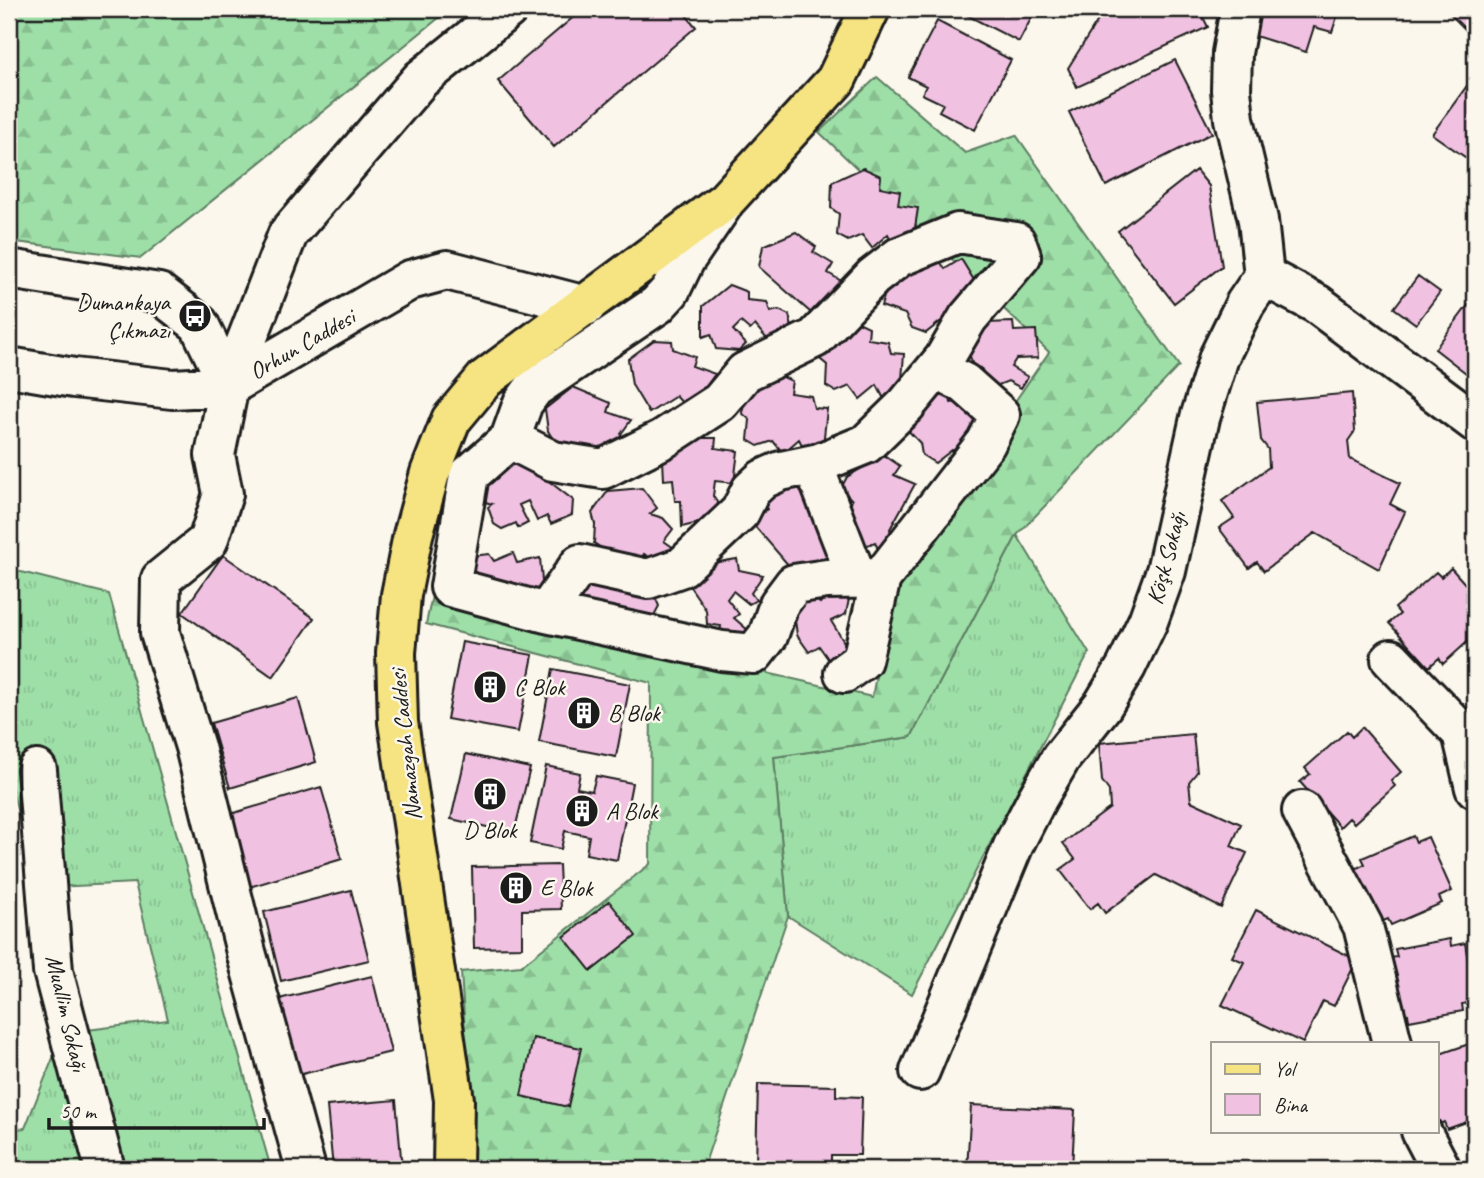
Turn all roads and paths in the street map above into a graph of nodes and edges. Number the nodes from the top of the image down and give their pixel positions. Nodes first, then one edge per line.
1 (508, 9) edge
2 (870, 9) edge
3 (1240, 9) edge
4 (725, 201) junction
5 (9, 269) edge
6 (1264, 276) junction
7 (586, 306) junction
8 (9, 367) edge
9 (936, 369) junction
10 (229, 386) junction
11 (1475, 422) edge
12 (510, 439) junction
13 (813, 465) junction
14 (430, 473) junction
15 (469, 475) junction
16 (869, 578) junction
17 (546, 613) junction
18 (1391, 660) dead end
19 (844, 673) dead end
20 (37, 770) dead end
21 (1475, 788) edge
22 (1302, 811) dead end
23 (1392, 1042) edge
24 (920, 1071) dead end
25 (1422, 1132) edge
26 (105, 1169) edge
27 (306, 1169) edge
28 (453, 1169) edge
29 (1441, 1169) edge

1 - 10 street
2 - 4 main road, Namazgah Caddesi
3 - 6 street
4 - 7 main road, Namazgah Caddesi
4 - 12 street
5 - 10 street
6 - 11 street
6 - 24 street, Köşk Sokağı
7 - 10 street, Orhun Caddesi
7 - 14 main road, Namazgah Caddesi
8 - 10 street, Orhun Caddesi
9 - 12 street
9 - 13 street
9 - 16 street
10 - 27 street
12 - 15 street
13 - 16 street
13 - 17 street
14 - 15 street
14 - 28 main road, Namazgah Caddesi
15 - 17 street
16 - 17 street
16 - 19 street
18 - 21 street
20 - 26 street, Muallim Sokağı
22 - 23 street
25 - 29 street

